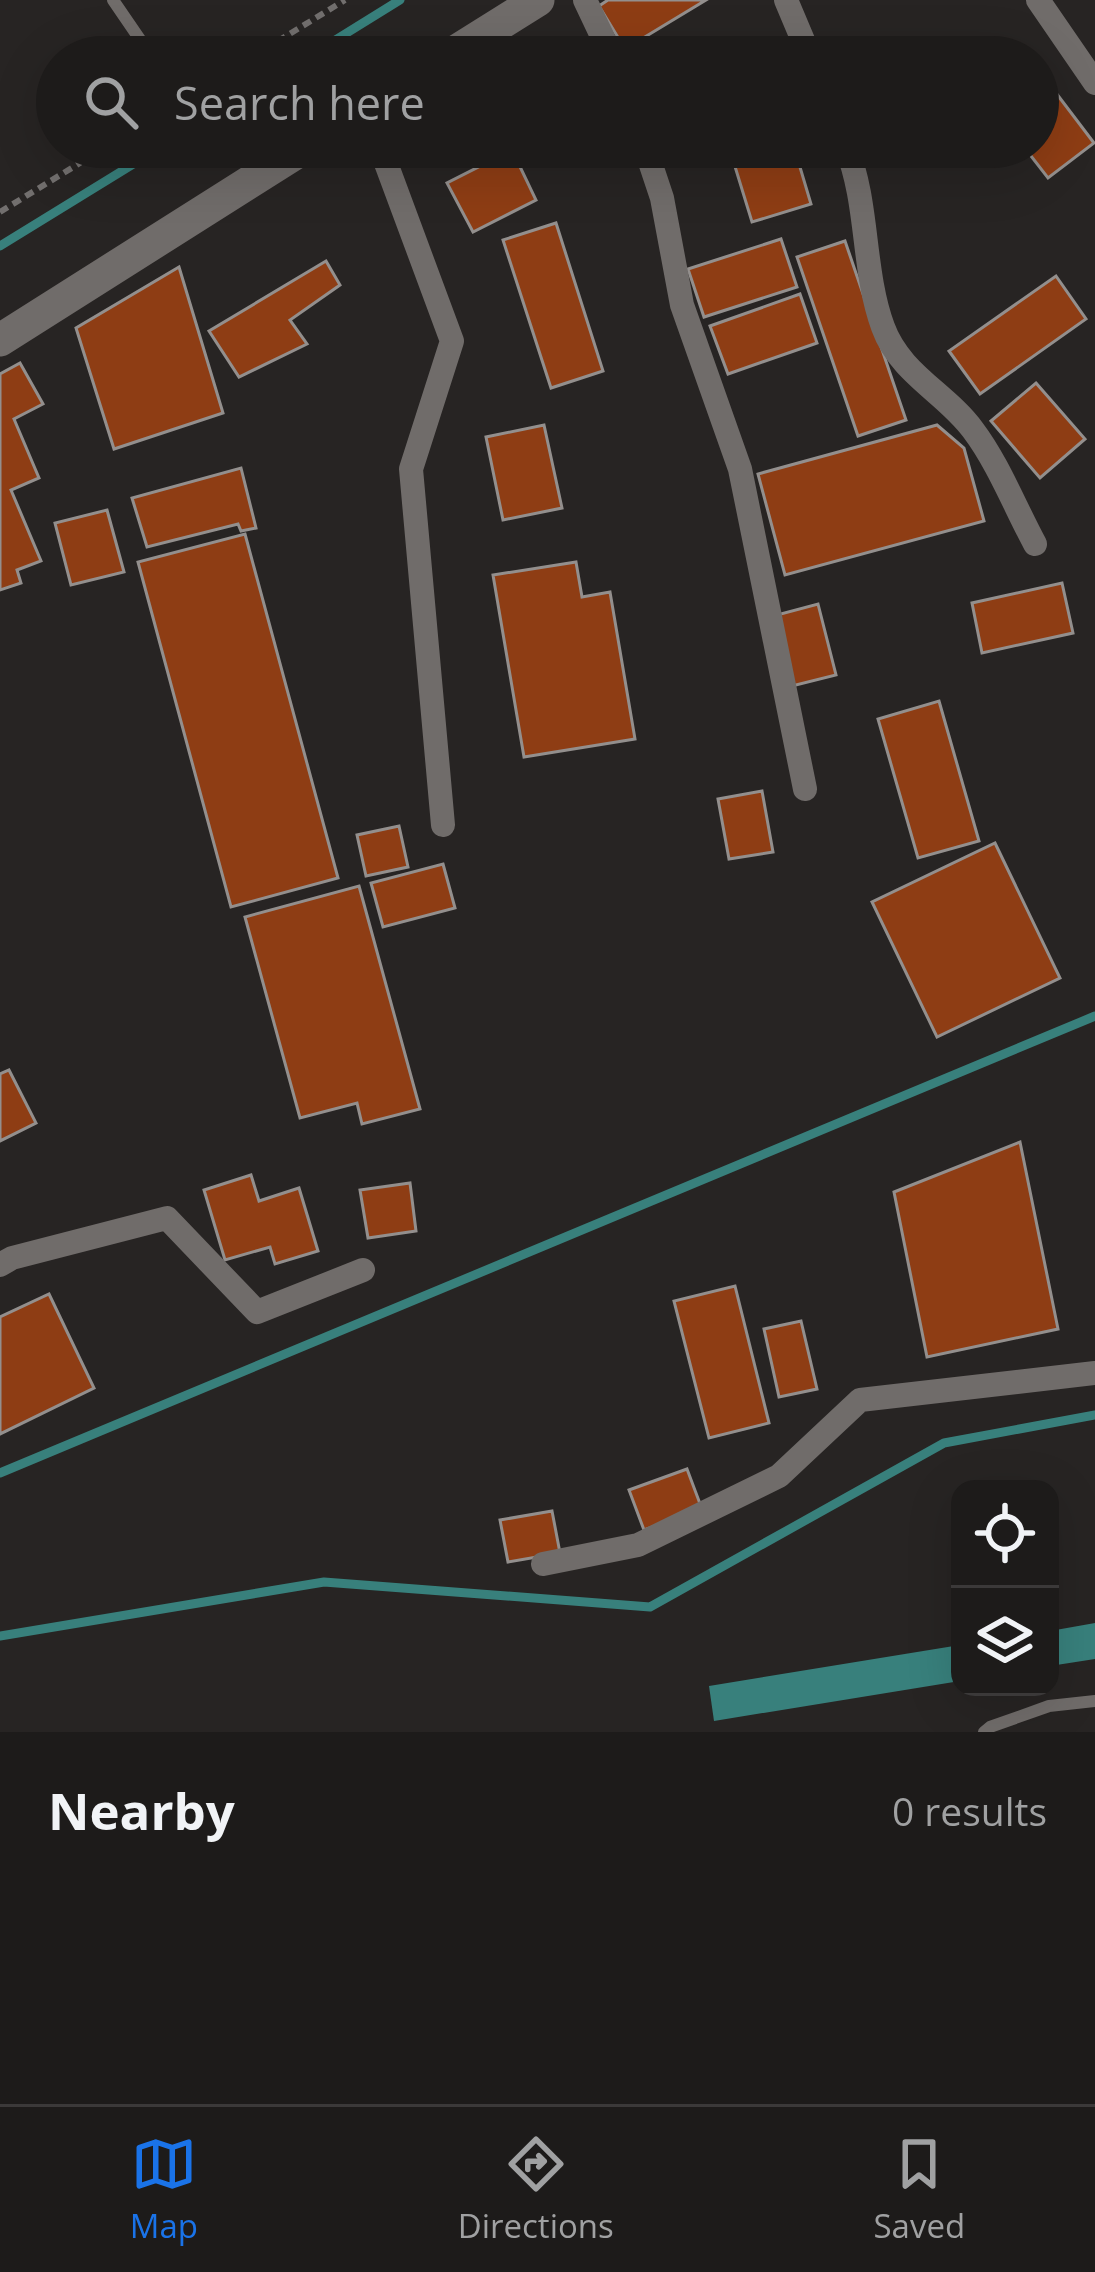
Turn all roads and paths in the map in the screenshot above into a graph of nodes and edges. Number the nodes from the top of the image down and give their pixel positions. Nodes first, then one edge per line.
1 (113, 0) edge
2 (345, 0) edge
3 (538, 0) edge
4 (585, 0) edge
5 (786, 0) edge
6 (1038, 0) edge
7 (138, 36) edge
8 (287, 36) edge
9 (481, 36) edge
10 (602, 36) edge
11 (801, 36) edge
12 (1095, 83) edge
13 (72, 168) edge
14 (272, 168) edge
15 (388, 168) edge
16 (652, 168) edge
17 (854, 168) edge
18 (0, 212) edge
19 (0, 340) edge
20 (1035, 544) dead end
21 (805, 789) dead end
22 (443, 825) dead end
23 (0, 1265) edge
24 (362, 1270) dead end
25 (1095, 1373) edge
26 (543, 1564) dead end
27 (1095, 1701) edge
28 (984, 1732) edge

1 - 7 lane
2 - 8 path
3 - 9 main road
4 - 10 street
5 - 11 street
6 - 12 street
13 - 18 path
14 - 19 main road
15 - 22 street
16 - 21 street
17 - 20 street
23 - 24 street
25 - 26 street
27 - 28 lane

